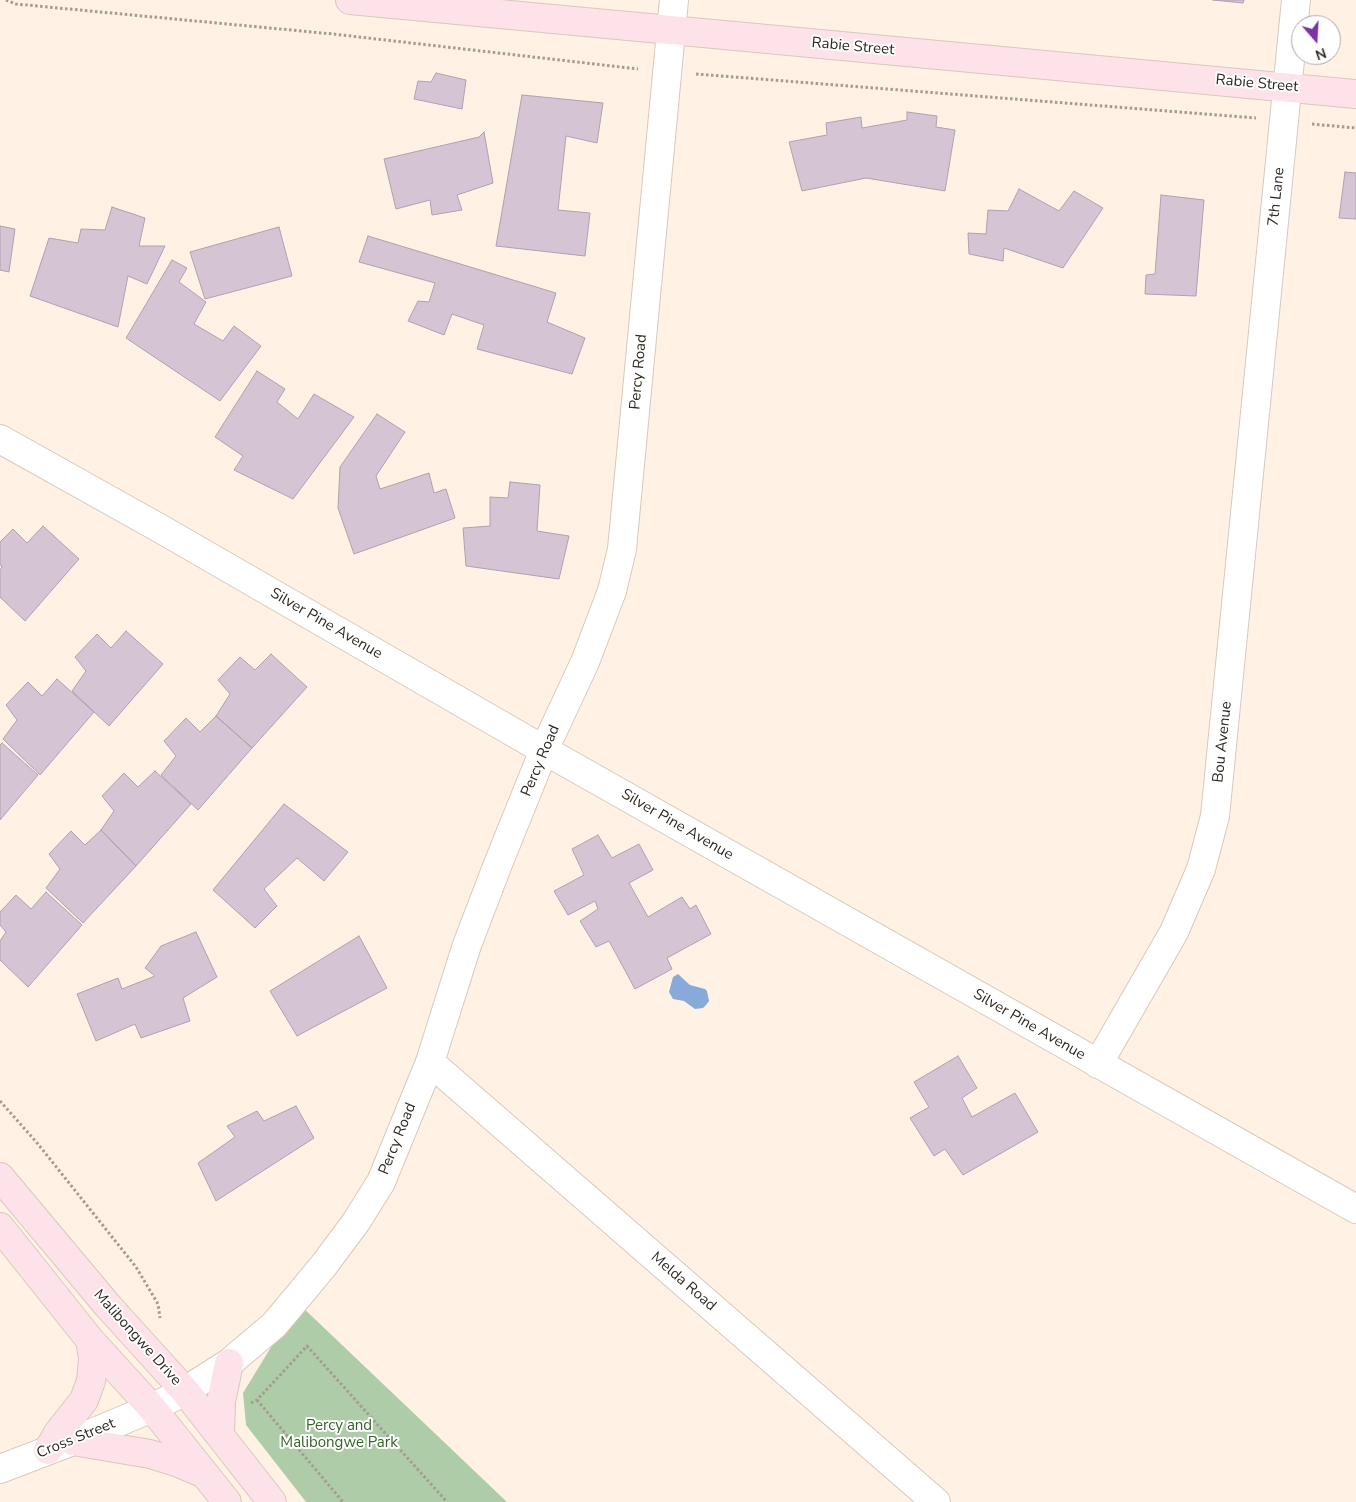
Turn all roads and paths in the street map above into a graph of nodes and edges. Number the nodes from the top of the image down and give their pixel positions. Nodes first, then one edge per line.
1 (350, 0) edge
2 (674, 0) edge
3 (1296, 0) edge
4 (671, 31) junction
5 (1288, 87) junction
6 (1356, 94) edge
7 (1258, 394) joint
8 (0, 439) edge
9 (544, 750) junction
10 (430, 1062) junction
11 (1098, 1064) junction
12 (0, 1101) edge
13 (0, 1177) edge
14 (1356, 1209) edge
15 (0, 1227) edge
16 (160, 1321) dead end
17 (90, 1340) junction
18 (229, 1363) junction
19 (185, 1391) junction
20 (152, 1408) junction
21 (220, 1436) junction
22 (61, 1446) junction
23 (0, 1469) edge
24 (203, 1474) junction
25 (227, 1502) edge
26 (272, 1502) edge
27 (343, 1502) edge
28 (447, 1502) edge
29 (936, 1502) edge

1 - 4 main road, Rabie Street
2 - 4 street, Percy Road
3 - 5 street, 7th Lane
4 - 5 main road, Rabie Street
4 - 9 street, Percy Road
5 - 6 main road, Rabie Street
5 - 7 street, 7th Lane
7 - 11 street, Bou Avenue
8 - 9 street, Silver Pine Avenue
9 - 10 street, Percy Road
9 - 11 street, Silver Pine Avenue
10 - 18 street, Percy Road
10 - 29 street, Melda Road
11 - 14 street, Silver Pine Avenue
12 - 16 path
13 - 19 main road, Malibongwe Drive
15 - 17 main road
17 - 20 main road
17 - 22 main road
18 - 19 street, Percy Road
18 - 21 main road
19 - 20 street, Percy Road
19 - 21 main road, Malibongwe Drive
20 - 22 street, Cross Street
20 - 24 main road
21 - 26 main road, Malibongwe Drive
22 - 23 street, Cross Street
22 - 24 main road
24 - 25 main road
27 - 28 path

